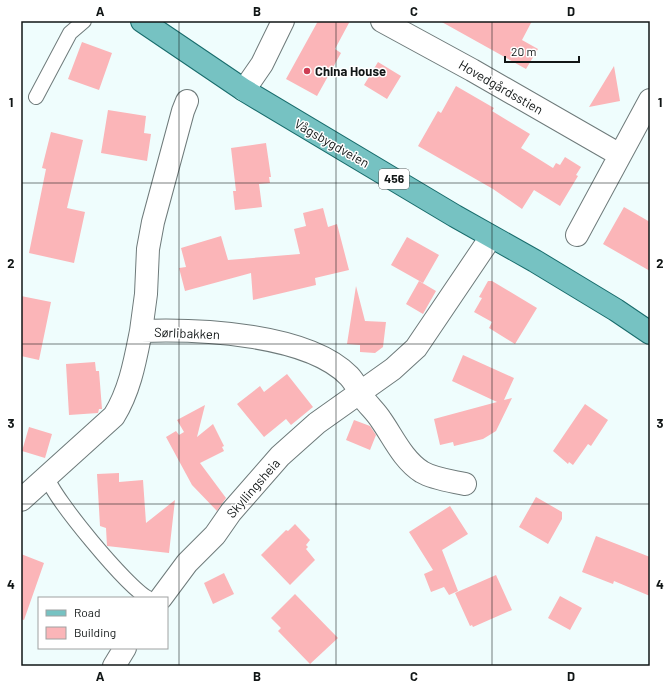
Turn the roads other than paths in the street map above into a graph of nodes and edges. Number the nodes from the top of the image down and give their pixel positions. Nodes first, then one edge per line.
1 (84, 21) edge
2 (142, 21) edge
3 (284, 21) edge
4 (382, 21) edge
5 (244, 90) junction
6 (36, 97) dead end
7 (650, 100) edge
8 (187, 101) dead end
9 (620, 155) junction
10 (577, 235) dead end
11 (491, 236) junction
12 (141, 332) junction
13 (650, 333) edge
14 (359, 392) junction
15 (47, 477) junction
16 (465, 484) dead end
17 (21, 500) edge
18 (147, 597) edge
19 (162, 597) edge
20 (125, 649) edge
21 (114, 666) edge

1 - 6 lane
2 - 5 main road, Vågsbygdveien / 456
3 - 5 street
4 - 9 street, Hovedgårdsstien
5 - 11 main road, Vågsbygdveien / 456
7 - 9 street
8 - 12 street
9 - 10 street
11 - 13 main road, Vågsbygdveien / 456
11 - 14 street, Skyllingsheia
12 - 14 street, Sørlibakken
12 - 15 street, Sørlibakken
14 - 16 street
14 - 19 street, Skyllingsheia
15 - 17 street, Sørlibakken
15 - 18 lane
20 - 21 street

